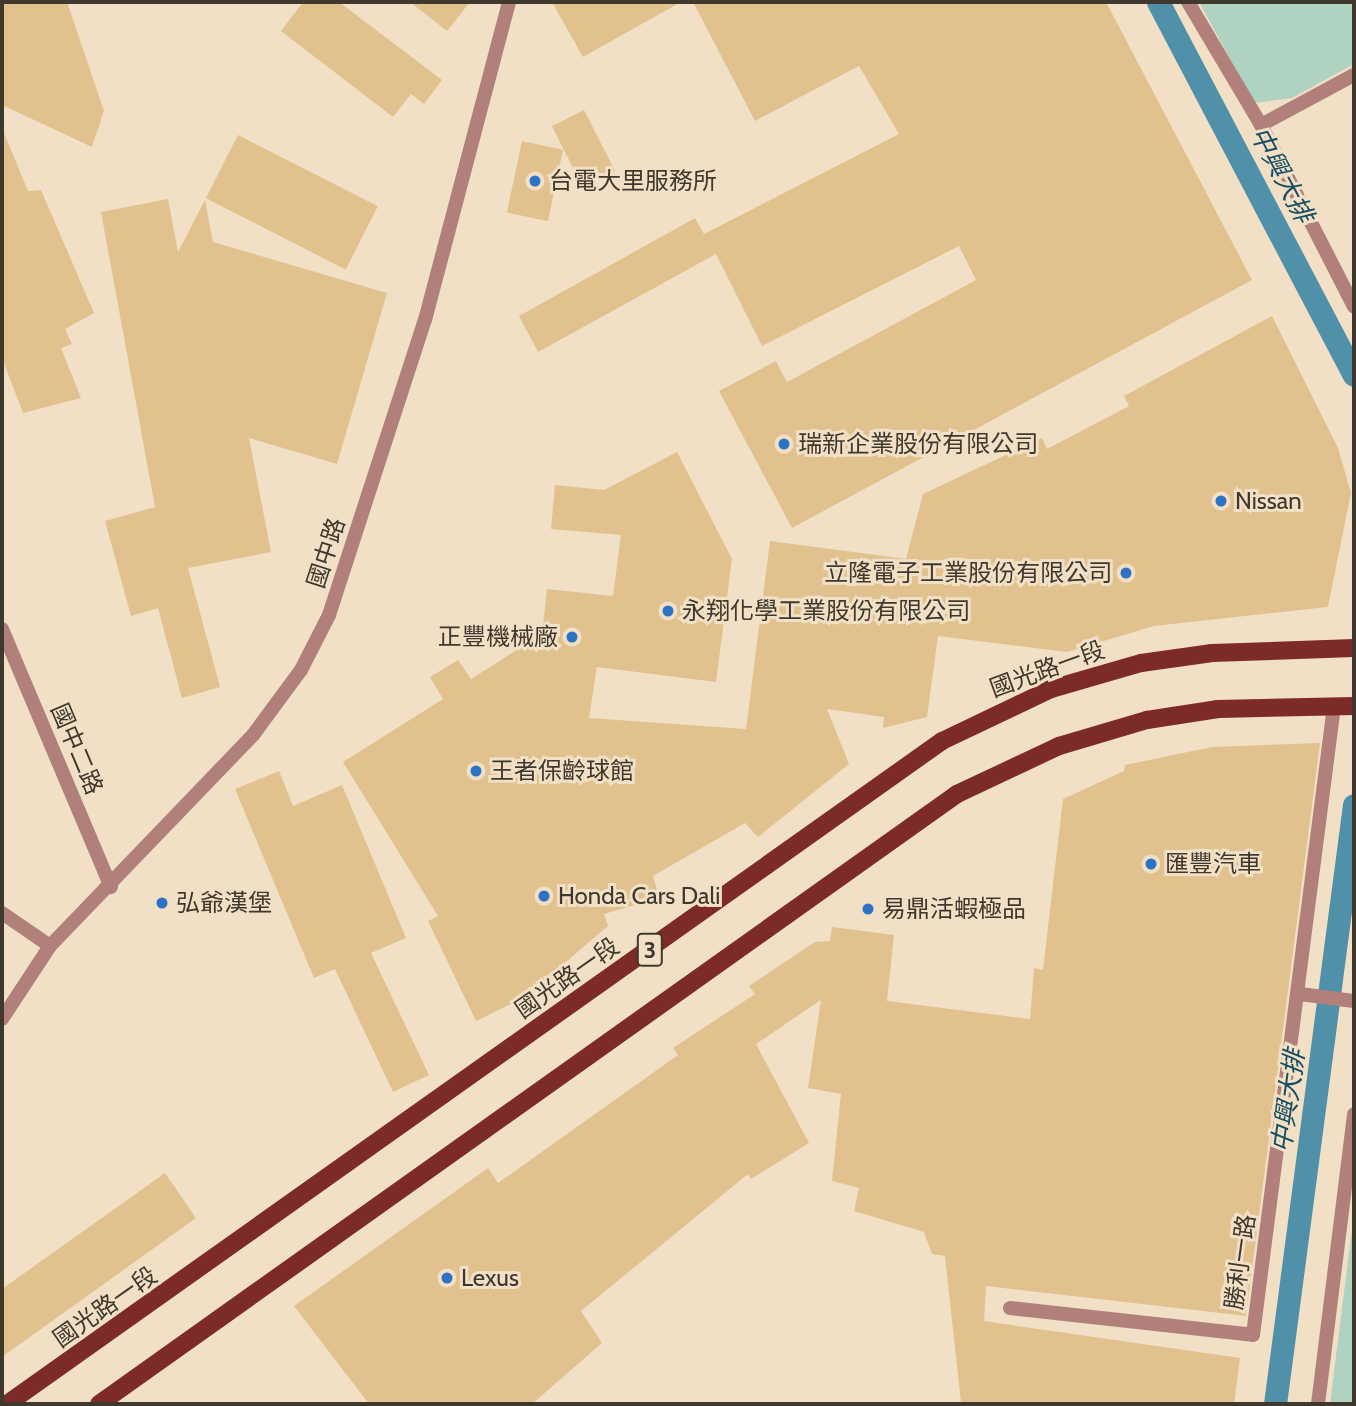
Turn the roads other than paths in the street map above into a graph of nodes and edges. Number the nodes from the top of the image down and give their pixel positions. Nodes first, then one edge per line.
1 (509, 2) edge
2 (1188, 2) edge
3 (1354, 75) edge
4 (1261, 125) junction
5 (1354, 307) edge
6 (2, 629) edge
7 (1354, 648) edge
8 (1334, 706) junction
9 (1354, 706) edge
10 (111, 887) junction
11 (2, 913) edge
12 (50, 946) junction
13 (1300, 994) junction
14 (1354, 1001) edge
15 (2, 1019) edge
16 (1354, 1114) edge
17 (1010, 1308) dead end
18 (135, 1378) junction
19 (7, 1404) edge
20 (99, 1404) edge
21 (123, 1404) edge
22 (1318, 1404) edge

1 - 10 street, 國中路
2 - 4 street
3 - 4 street
4 - 5 street
6 - 10 street, 國中二路
7 - 19 main road, 國光路一段 / 3
8 - 9 main road, 3
8 - 13 street, 勝利一路
8 - 18 main road, 3
10 - 12 street, 國中路
11 - 12 street
12 - 15 street, 國中路
13 - 14 street
13 - 17 street, 勝利一路
16 - 22 street
18 - 20 main road, 3
18 - 21 main road

